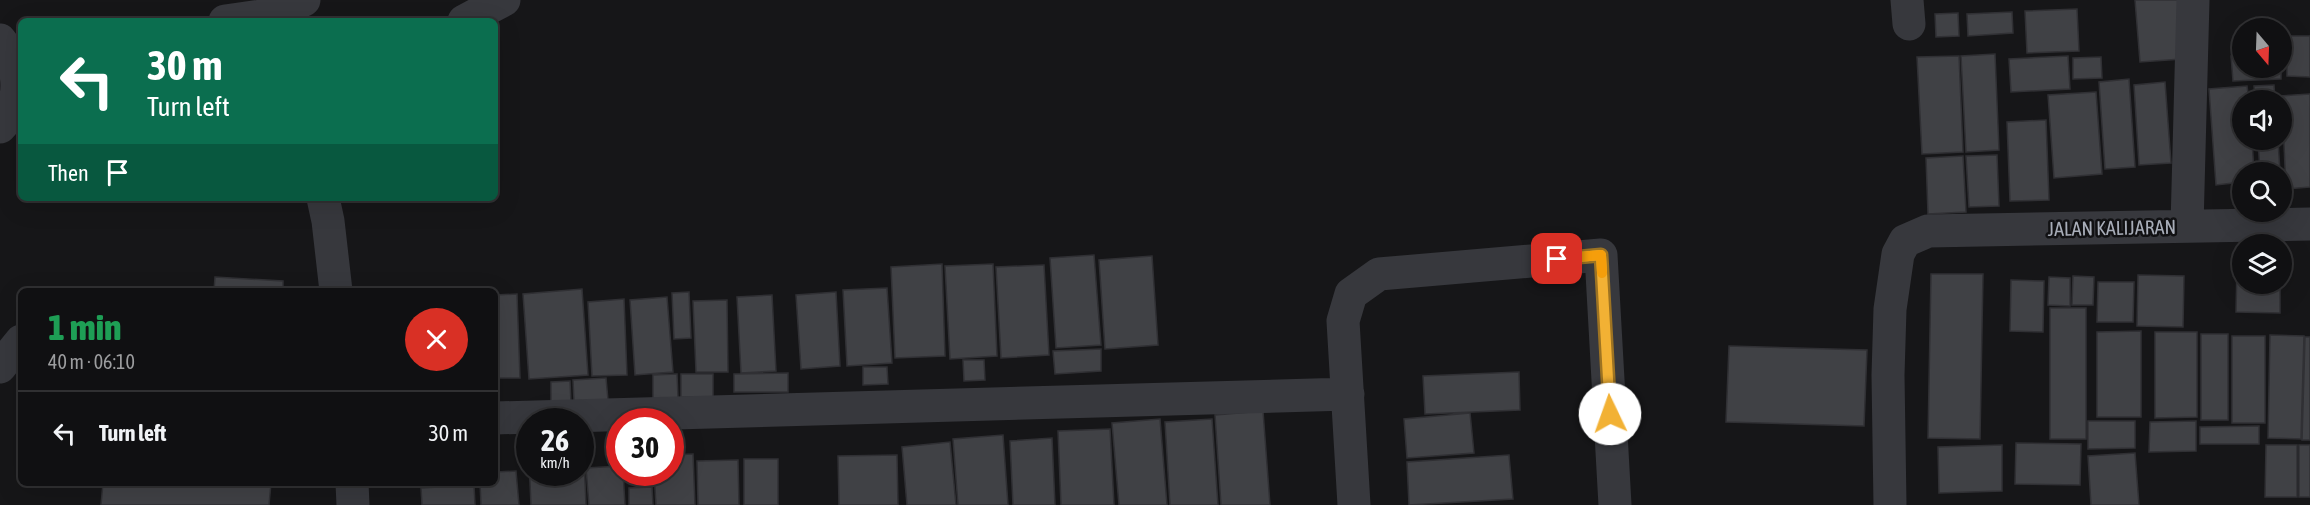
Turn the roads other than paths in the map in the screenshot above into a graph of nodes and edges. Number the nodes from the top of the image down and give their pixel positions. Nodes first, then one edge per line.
1 (304, 0) edge
2 (504, 0) edge
3 (2193, 0) edge
4 (270, 18) edge
5 (470, 18) edge
6 (9, 44) edge
7 (8, 124) edge
8 (324, 201) edge
9 (2310, 224) edge
10 (2187, 226) junction
11 (336, 288) edge
12 (18, 345) edge
13 (0, 367) edge
14 (1348, 394) junction
15 (498, 418) edge
16 (352, 486) edge
17 (353, 505) edge
18 (1354, 505) edge
19 (1615, 505) edge
20 (1890, 505) edge

1 - 4 street
2 - 5 street
3 - 10 street
6 - 7 street
8 - 11 street
9 - 10 street, JALAN KALIJARAN
10 - 20 street, JALAN KALIJARAN
12 - 13 street
14 - 15 street
14 - 18 street
14 - 19 street
16 - 17 street

